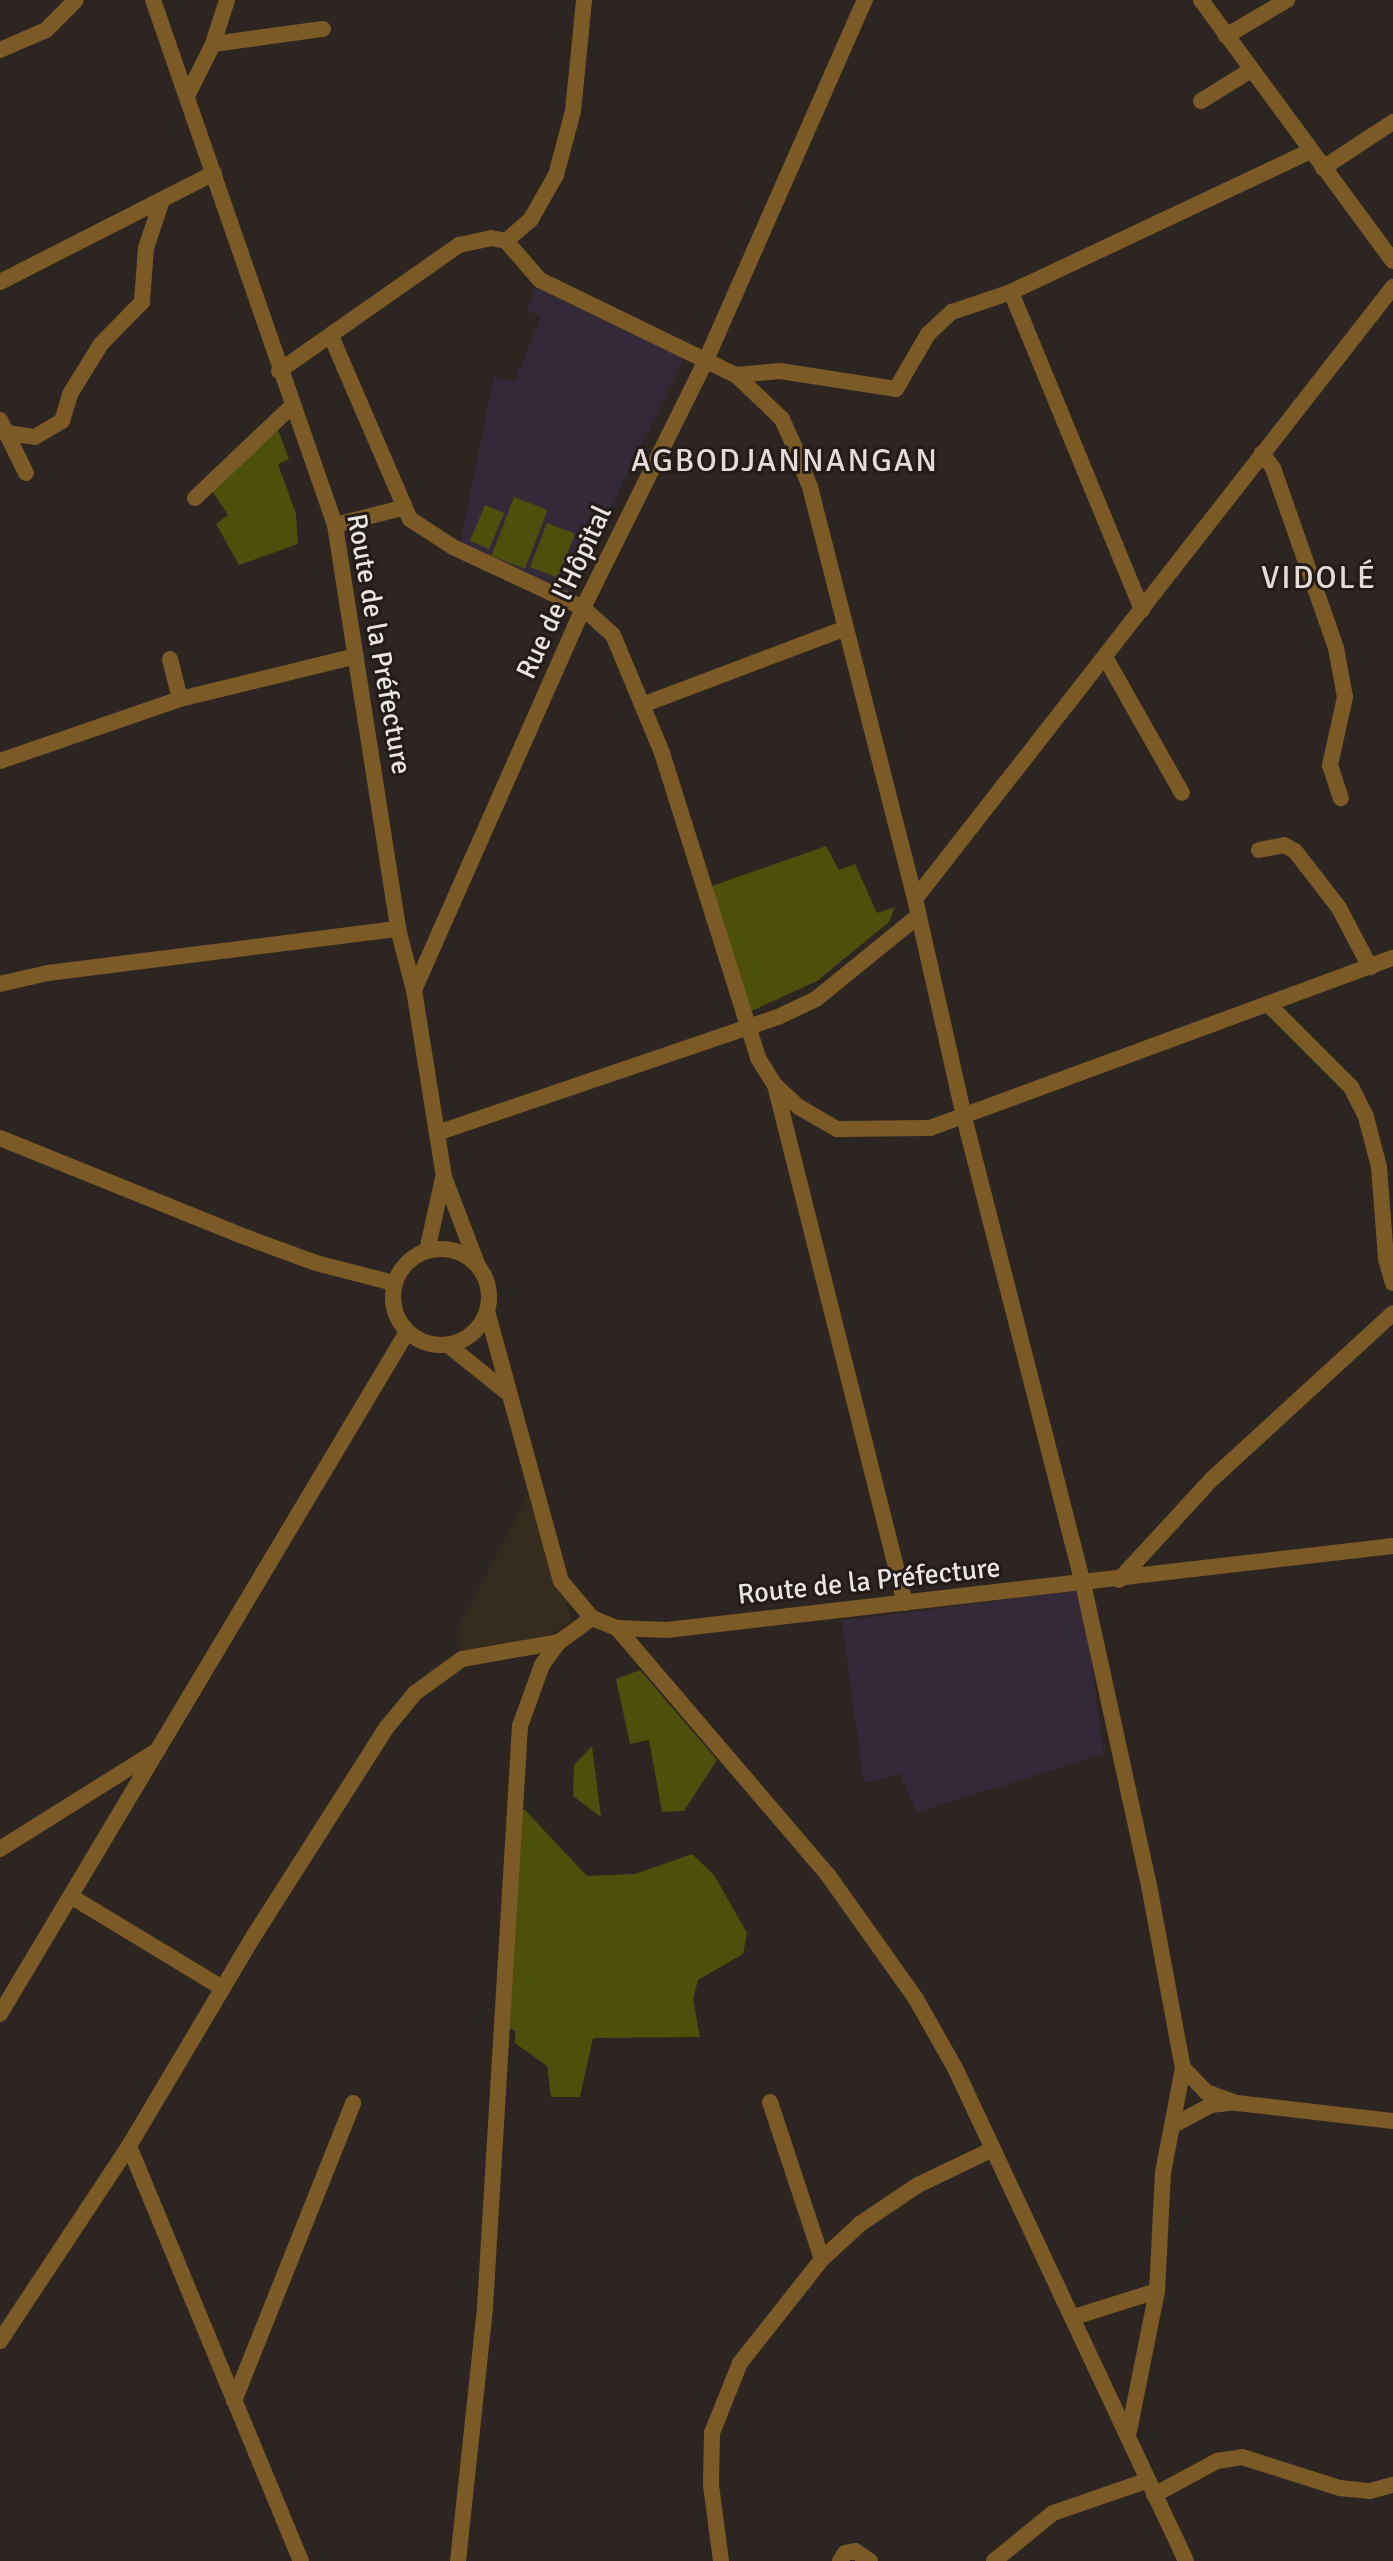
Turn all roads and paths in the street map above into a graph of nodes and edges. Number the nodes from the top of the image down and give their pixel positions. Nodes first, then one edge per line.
1 (76, 0) edge
2 (153, 0) edge
3 (227, 0) edge
4 (584, 0) edge
5 (865, 0) edge
6 (1201, 0) edge
7 (1287, 0) edge
8 (323, 29) dead end
9 (1226, 36) junction
10 (213, 44) junction
11 (0, 50) edge
12 (1251, 70) junction
13 (187, 96) junction
14 (1201, 101) dead end
15 (1393, 122) edge
16 (1310, 151) junction
17 (1323, 168) junction
18 (214, 173) junction
19 (162, 200) junction
20 (506, 241) junction
21 (1393, 261) edge
22 (0, 282) edge
23 (1393, 287) edge
24 (1011, 292) junction
25 (331, 336) junction
26 (706, 360) junction
27 (279, 371) junction
28 (736, 375) junction
29 (292, 406) junction
30 (3, 429) edge
31 (1262, 453) junction
32 (26, 473) dead end
33 (195, 498) dead end
34 (402, 508) junction
35 (335, 525) junction
36 (583, 608) junction
37 (1142, 610) junction
38 (846, 628) junction
39 (356, 656) junction
40 (1105, 657) junction
41 (170, 659) dead end
42 (180, 699) junction
43 (645, 704) junction
44 (0, 761) edge
45 (1182, 793) dead end
46 (1341, 798) dead end
47 (1259, 850) dead end
48 (915, 899) junction
49 (917, 917) junction
50 (398, 929) junction
51 (1393, 958) edge
52 (1370, 967) junction
53 (0, 984) edge
54 (414, 990) junction
55 (1269, 1005) junction
56 (747, 1028) junction
57 (775, 1085) junction
58 (964, 1117) junction
59 (440, 1132) junction
60 (0, 1138) edge
61 (444, 1177) junction
62 (427, 1251) junction
63 (478, 1266) junction
64 (394, 1283) junction
65 (1393, 1283) edge
66 (487, 1311) junction
67 (1393, 1313) edge
68 (407, 1332) junction
69 (448, 1345) junction
70 (510, 1395) junction
71 (1393, 1546) edge
72 (1119, 1580) junction
73 (1083, 1583) junction
74 (905, 1603) junction
75 (592, 1618) junction
76 (617, 1628) junction
77 (559, 1642) junction
78 (162, 1747) junction
79 (0, 1849) edge
80 (72, 1897) junction
81 (222, 1988) junction
82 (0, 2014) edge
83 (1183, 2068) junction
84 (770, 2102) dead end
85 (353, 2103) dead end
86 (1237, 2103) junction
87 (1393, 2121) edge
88 (1174, 2125) junction
89 (129, 2146) junction
90 (993, 2149) junction
91 (822, 2259) junction
92 (1157, 2291) junction
93 (1074, 2317) junction
94 (0, 2341) edge
95 (234, 2401) junction
96 (1129, 2431) junction
97 (1393, 2485) edge
98 (1150, 2488) junction
99 (301, 2561) edge
100 (458, 2561) edge
101 (721, 2561) edge
102 (840, 2561) edge
103 (870, 2561) edge
104 (994, 2561) edge
105 (1186, 2561) edge

1 - 11 street
2 - 13 street, Route de la Préfecture
3 - 10 street
4 - 20 street
5 - 26 street, Rue de l'Hôpital
6 - 9 street
7 - 9 street
8 - 10 street
9 - 12 street
10 - 13 street
12 - 14 street
12 - 16 street
13 - 18 street, Route de la Préfecture
15 - 17 street
16 - 17 street
16 - 24 street
17 - 21 street
18 - 19 street
18 - 27 street, Route de la Préfecture
19 - 22 street
19 - 30 street
20 - 25 street
20 - 26 street
23 - 31 street
24 - 28 street
24 - 37 street
25 - 27 street
25 - 34 street
26 - 28 street
26 - 36 street, Rue de l'Hôpital
27 - 29 street, Route de la Préfecture
28 - 38 street
29 - 33 street
29 - 35 street, Route de la Préfecture
30 - 32 street
31 - 37 street
31 - 46 street
34 - 35 street
34 - 36 street
35 - 39 street, Route de la Préfecture
36 - 43 street
36 - 54 street, Rue de l'Hôpital
37 - 40 street
38 - 43 street
38 - 48 street
39 - 42 street
39 - 50 street, Route de la Préfecture
40 - 45 street
40 - 48 street
41 - 42 street
42 - 44 street
43 - 56 street
47 - 52 street
48 - 49 street
49 - 56 street
49 - 58 street
50 - 53 street
50 - 54 street, Route de la Préfecture
51 - 52 street
52 - 55 street
54 - 59 street, Route de la Préfecture
55 - 58 street
55 - 65 street
56 - 57 street
56 - 59 street
57 - 58 street
57 - 74 street
58 - 73 street
59 - 61 street, Route de la Préfecture
60 - 64 street
61 - 62 street, Route de la Préfecture
61 - 63 street, Route de la Préfecture
62 - 63 street
62 - 64 street
63 - 66 street
64 - 68 street
66 - 69 street
66 - 70 street, Route de la Préfecture
67 - 72 street
68 - 69 street
68 - 78 street
69 - 70 street
70 - 75 street, Route de la Préfecture
71 - 72 street, Route de la Préfecture
72 - 73 street, Route de la Préfecture
73 - 74 street, Route de la Préfecture
73 - 83 street
74 - 76 street, Route de la Préfecture
75 - 76 street, Route de la Préfecture
75 - 77 street
76 - 90 street
77 - 81 street
77 - 100 street
78 - 79 street
78 - 80 street
80 - 81 street
80 - 82 street
81 - 89 street
83 - 86 street
83 - 88 street
84 - 91 street
85 - 95 street
86 - 87 street
86 - 88 street
88 - 92 street
89 - 94 street
89 - 95 street
90 - 91 street
90 - 93 street
91 - 101 street
92 - 93 street
92 - 96 street
93 - 96 street
95 - 99 street
96 - 98 street
97 - 98 street
98 - 104 street
98 - 105 street
102 - 103 street

